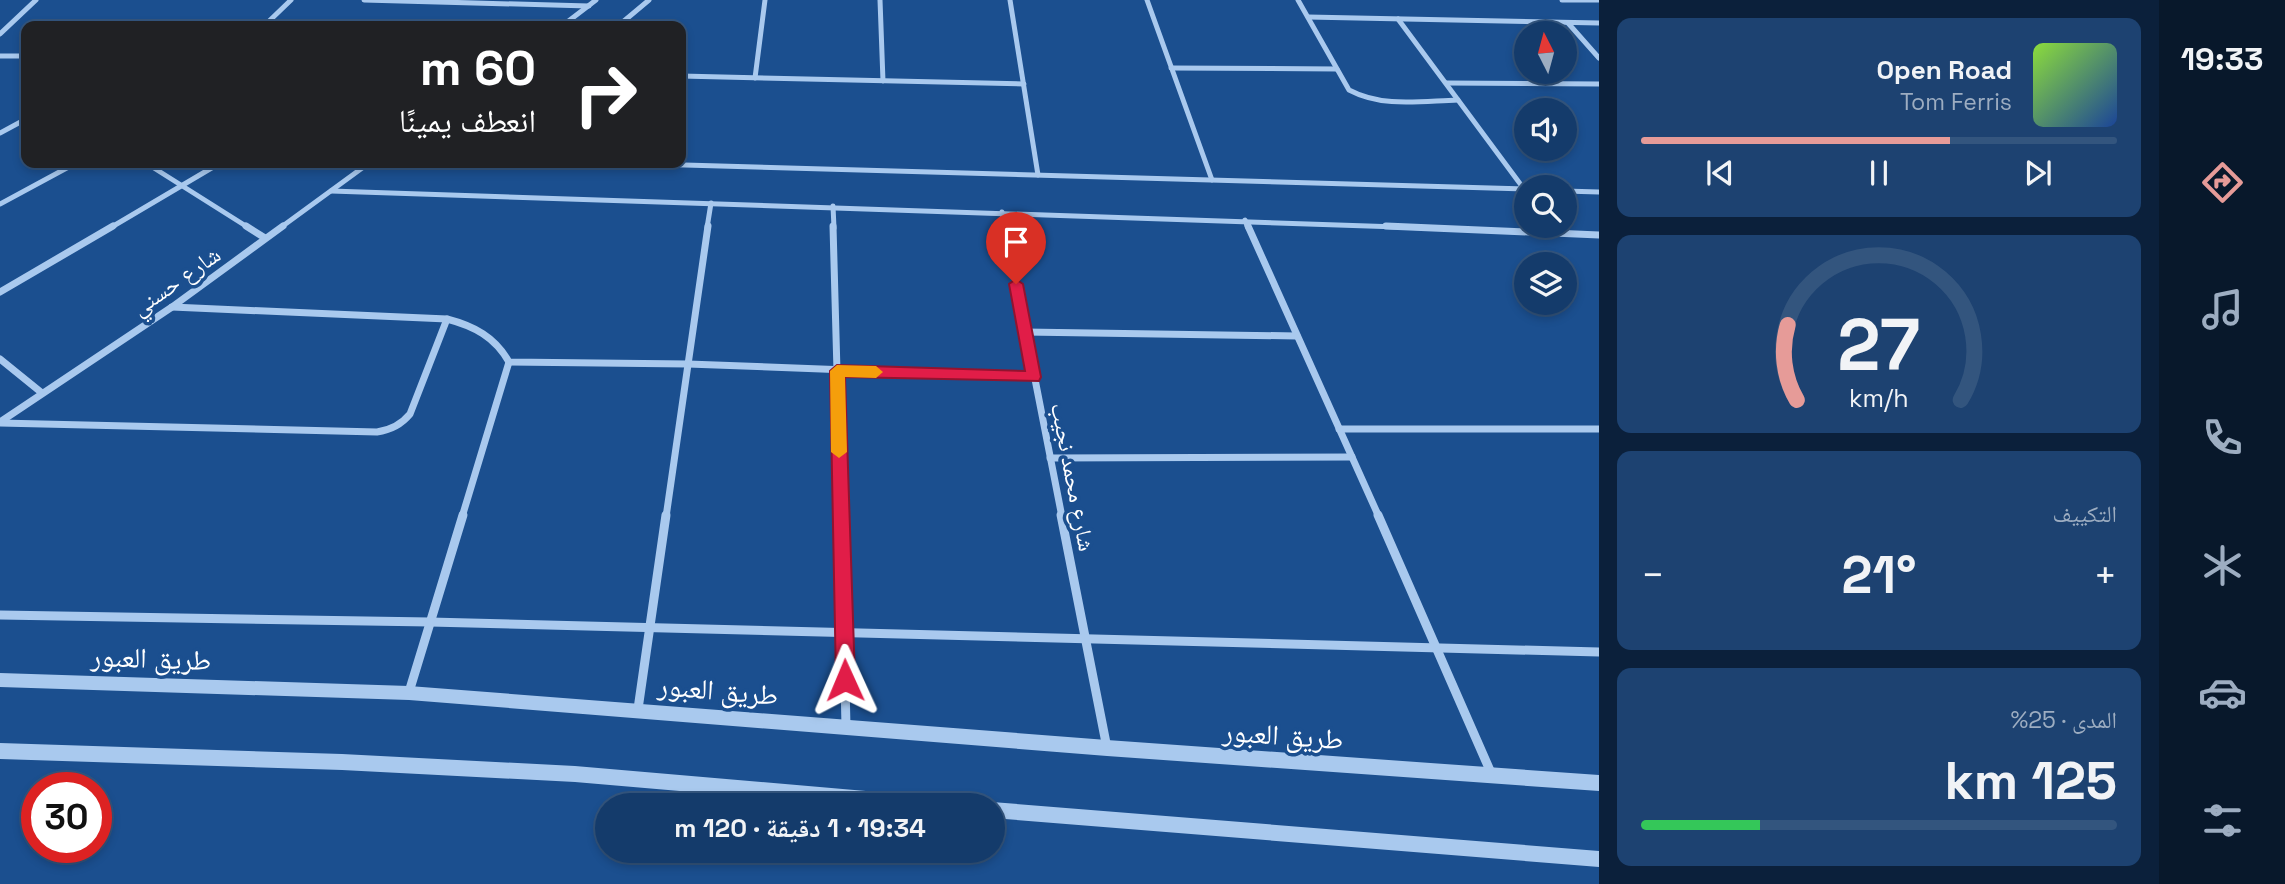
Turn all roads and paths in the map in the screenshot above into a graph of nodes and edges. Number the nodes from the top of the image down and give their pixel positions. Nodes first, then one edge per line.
1 (36, 0) edge
2 (291, 0) edge
3 (364, 0) edge
4 (596, 0) edge
5 (649, 0) edge
6 (765, 0) edge
7 (880, 0) edge
8 (1010, 0) edge
9 (1147, 0) edge
10 (1298, 0) edge
11 (1562, 0) edge
12 (1599, 0) edge
13 (589, 6) junction
14 (1308, 18) junction
15 (1398, 19) junction
16 (269, 21) edge
17 (569, 21) edge
18 (624, 21) edge
19 (1514, 22) edge
20 (1577, 23) edge
21 (1599, 23) edge
22 (1577, 33) edge
23 (0, 34) edge
24 (0, 55) edge
25 (21, 57) edge
26 (1599, 58) edge
27 (1171, 68) junction
28 (1336, 69) junction
29 (686, 76) edge
30 (755, 78) junction
31 (883, 81) junction
32 (1446, 83) junction
33 (1024, 84) junction
34 (1599, 84) edge
35 (1458, 100) junction
36 (21, 122) edge
37 (0, 133) edge
38 (686, 165) edge
39 (67, 168) edge
40 (155, 168) edge
41 (211, 168) edge
42 (362, 168) edge
43 (1038, 175) junction
44 (1514, 175) edge
45 (1212, 180) junction
46 (183, 184) junction
47 (1514, 189) edge
48 (331, 191) junction
49 (1577, 191) edge
50 (1599, 192) edge
51 (711, 203) junction
52 (0, 204) edge
53 (833, 206) junction
54 (1002, 212) junction
55 (1245, 220) junction
56 (1599, 235) edge
57 (265, 238) junction
58 (0, 292) edge
59 (172, 307) junction
60 (447, 319) junction
61 (1025, 332) junction
62 (1297, 336) junction
63 (0, 359) edge
64 (509, 362) junction
65 (688, 364) junction
66 (837, 371) junction
67 (1034, 377) junction
68 (42, 393) junction
69 (0, 423) edge
70 (1339, 429) junction
71 (1599, 429) edge
72 (1352, 457) junction
73 (1050, 458) junction
74 (0, 615) edge
75 (430, 622) junction
76 (649, 628) junction
77 (844, 633) junction
78 (1086, 639) junction
79 (1438, 647) junction
80 (1599, 652) edge
81 (0, 680) edge
82 (409, 693) junction
83 (638, 709) junction
84 (846, 726) junction
85 (1107, 748) junction
86 (0, 751) edge
87 (1493, 776) junction
88 (1599, 783) edge
89 (796, 793) edge
90 (1005, 811) edge
91 (1599, 859) edge

1 - 23 street
2 - 16 street
3 - 13 street
4 - 13 street
5 - 18 street
6 - 30 street
7 - 31 street
8 - 33 street
9 - 27 street
10 - 14 street
11 - 12 street
13 - 17 street
14 - 15 street
14 - 28 street
15 - 19 street
15 - 32 street
20 - 21 street
22 - 26 street
24 - 25 street
27 - 28 street
27 - 45 street
28 - 35 street
29 - 30 street
30 - 31 street
31 - 33 street
32 - 34 street
32 - 35 street
33 - 43 street
35 - 44 street
36 - 37 street
38 - 43 street
39 - 52 street
40 - 46 street
41 - 46 street
42 - 48 street, شارع حسني
43 - 45 street
45 - 47 street
46 - 57 street
46 - 58 street
48 - 51 street
48 - 57 street, شارع حسني
49 - 50 street
51 - 53 street
51 - 65 street
53 - 54 street
53 - 66 street
54 - 55 street
54 - 61 street, شارع محمد نجيب
55 - 56 street
55 - 62 street
57 - 59 street, شارع حسني
59 - 60 street
59 - 68 street, شارع حسني
60 - 64 street
60 - 69 street
61 - 62 street
61 - 67 street, شارع محمد نجيب
62 - 70 street
63 - 68 street
64 - 65 street
64 - 75 street
65 - 66 street
65 - 76 street
66 - 67 street
66 - 77 street
67 - 73 street, شارع محمد نجيب
68 - 69 street, شارع حسني
70 - 71 street
70 - 72 street
72 - 73 street
72 - 79 street
73 - 78 street, شارع محمد نجيب
74 - 75 street
75 - 76 street
75 - 82 street
76 - 77 street
76 - 83 street
77 - 78 street
77 - 84 street
78 - 79 street
78 - 85 street, شارع محمد نجيب
79 - 80 street
79 - 87 street
81 - 82 street, طريق العبور
82 - 83 street, طريق العبور
83 - 84 street, طريق العبور
84 - 85 street, طريق العبور
85 - 87 street, طريق العبور
86 - 89 street
87 - 88 street, طريق العبور
90 - 91 street

